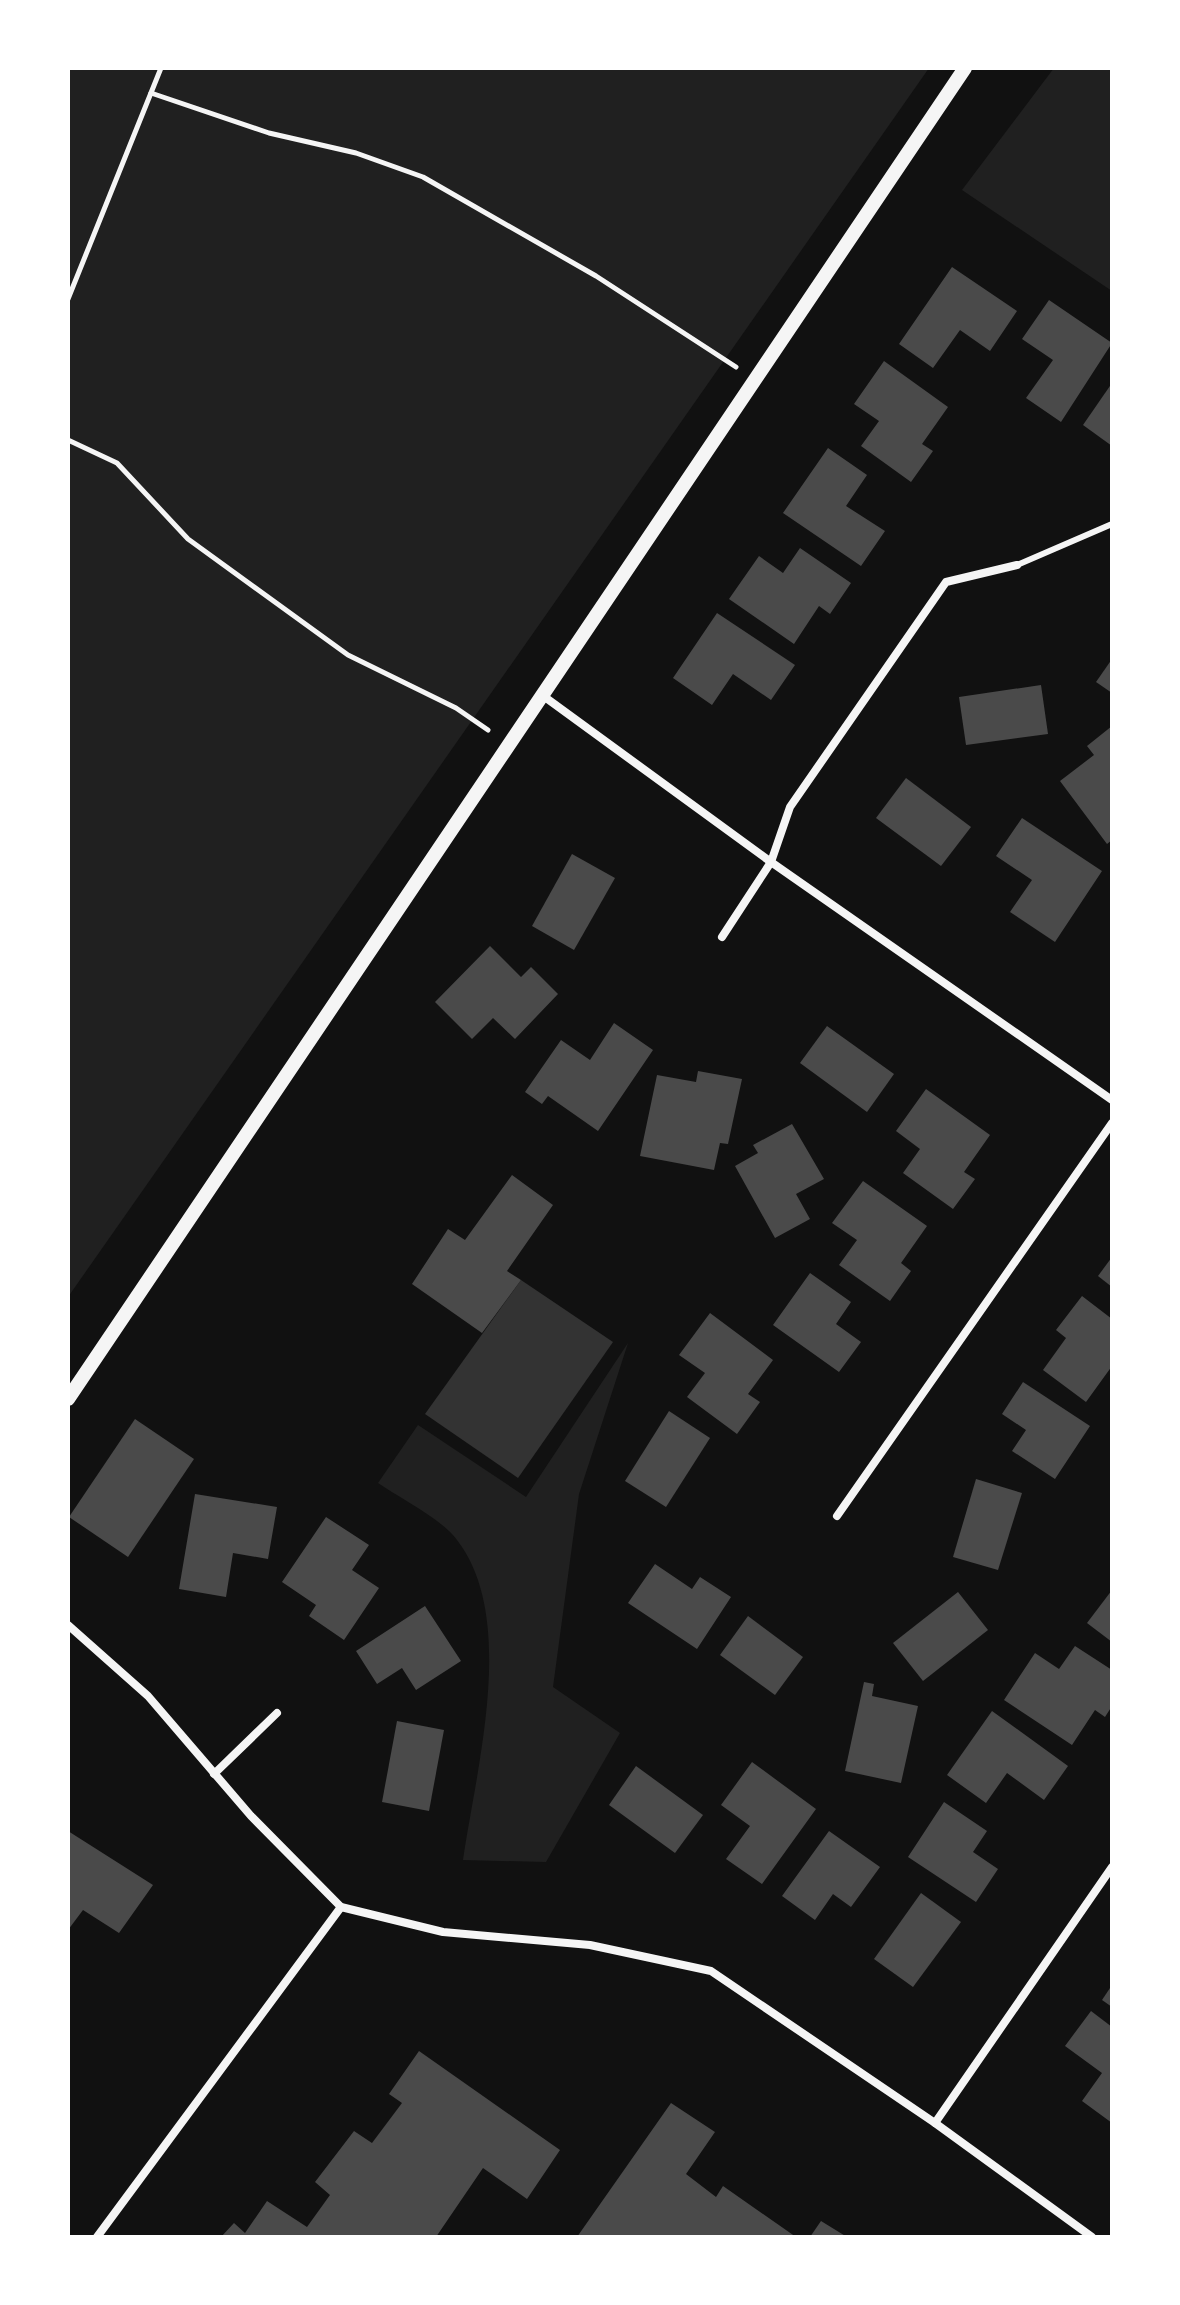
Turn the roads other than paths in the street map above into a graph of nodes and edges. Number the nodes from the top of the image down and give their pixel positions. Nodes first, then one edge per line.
1 (965, 68) edge
2 (1112, 524) edge
3 (1017, 565) joint
4 (542, 695) junction
5 (771, 862) junction
6 (722, 937) dead end
7 (1112, 1100) edge
8 (1112, 1123) edge
9 (68, 1399) edge
10 (837, 1516) dead end
11 (68, 1625) edge
12 (277, 1713) dead end
13 (214, 1774) junction
14 (1112, 1867) edge
15 (341, 1907) junction
16 (935, 2123) junction
17 (97, 2237) edge
18 (1092, 2237) edge

1 - 4 street
2 - 3 lane
3 - 5 street
4 - 5 street
4 - 9 street
5 - 6 street
5 - 7 street
8 - 10 street
11 - 13 street
12 - 13 street
13 - 15 street
14 - 16 street
15 - 16 street
15 - 17 street
16 - 18 street

